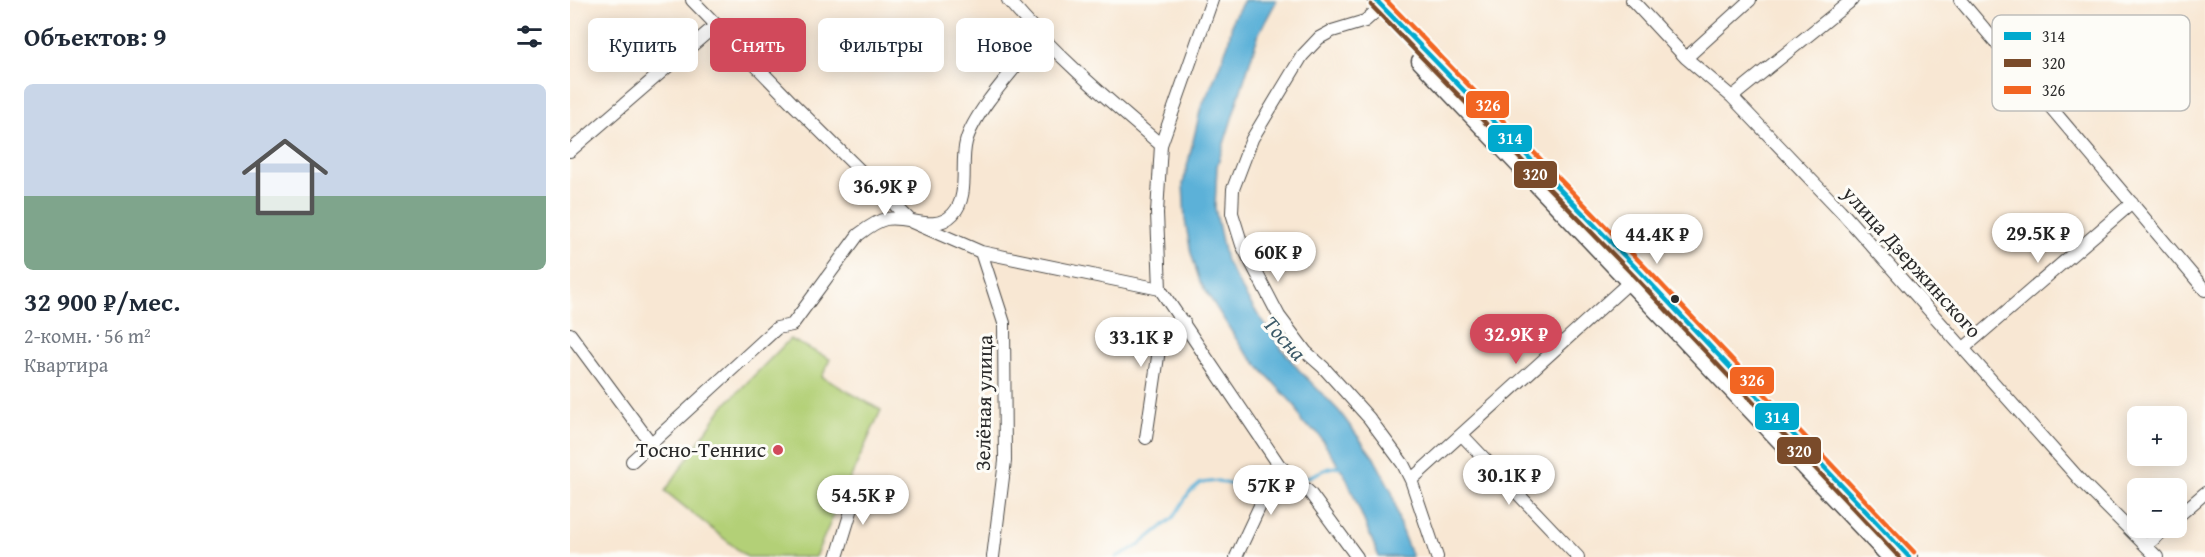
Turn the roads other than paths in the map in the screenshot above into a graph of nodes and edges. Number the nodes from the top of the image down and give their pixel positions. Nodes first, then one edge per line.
1 (692, 0) edge
2 (1008, 0) edge
3 (1212, 0) edge
4 (1361, 0) edge
5 (1632, 0) edge
6 (1750, 0) edge
7 (1852, 0) edge
8 (1960, 0) edge
9 (1375, 7) edge
10 (1023, 18) edge
11 (710, 19) edge
12 (710, 30) edge
13 (1992, 38) edge
14 (1054, 51) edge
15 (1686, 58) junction
16 (763, 72) edge
17 (1013, 72) edge
18 (1732, 98) junction
19 (2055, 111) edge
20 (1161, 145) junction
21 (570, 151) edge
22 (2132, 202) junction
23 (912, 222) junction
24 (981, 252) junction
25 (1634, 277) junction
26 (1160, 289) junction
27 (2205, 290) edge
28 (1184, 322) junction
29 (570, 334) edge
30 (1964, 348) junction
31 (1462, 435) junction
32 (1146, 438) dead end
33 (650, 442) junction
34 (632, 461) dead end
35 (1279, 465) junction
36 (1411, 480) junction
37 (2205, 493) edge
38 (851, 494) dead end
39 (2187, 509) edge
40 (2155, 538) edge
41 (2146, 546) junction
42 (837, 557) edge
43 (993, 557) edge
44 (1236, 557) edge
45 (1357, 557) edge
46 (1437, 557) edge
47 (1578, 557) edge
48 (1890, 557) edge
49 (1909, 557) edge
50 (2157, 557) edge

1 - 11 street
2 - 10 street
3 - 20 street
4 - 9 main road
5 - 15 street, улица Дзержинского
6 - 15 street
7 - 18 street
8 - 13 street
9 - 25 main road
9 - 36 street
12 - 21 street
14 - 20 street
15 - 18 street, улица Дзержинского
16 - 23 street
17 - 23 street
18 - 30 street, улица Дзержинского
19 - 22 street
20 - 26 street
22 - 27 street
22 - 30 street
23 - 24 street
23 - 33 street
24 - 26 street
24 - 43 street, Зелёная улица
25 - 31 street
25 - 48 main road
25 - 49 main road
26 - 28 street
28 - 32 street
28 - 35 street
29 - 33 street
30 - 41 street, улица Дзержинского
31 - 36 street
31 - 47 street
33 - 34 street
35 - 44 street
35 - 45 street
36 - 46 street
37 - 39 street
38 - 42 street
40 - 41 street
41 - 50 street, улица Дзержинского

